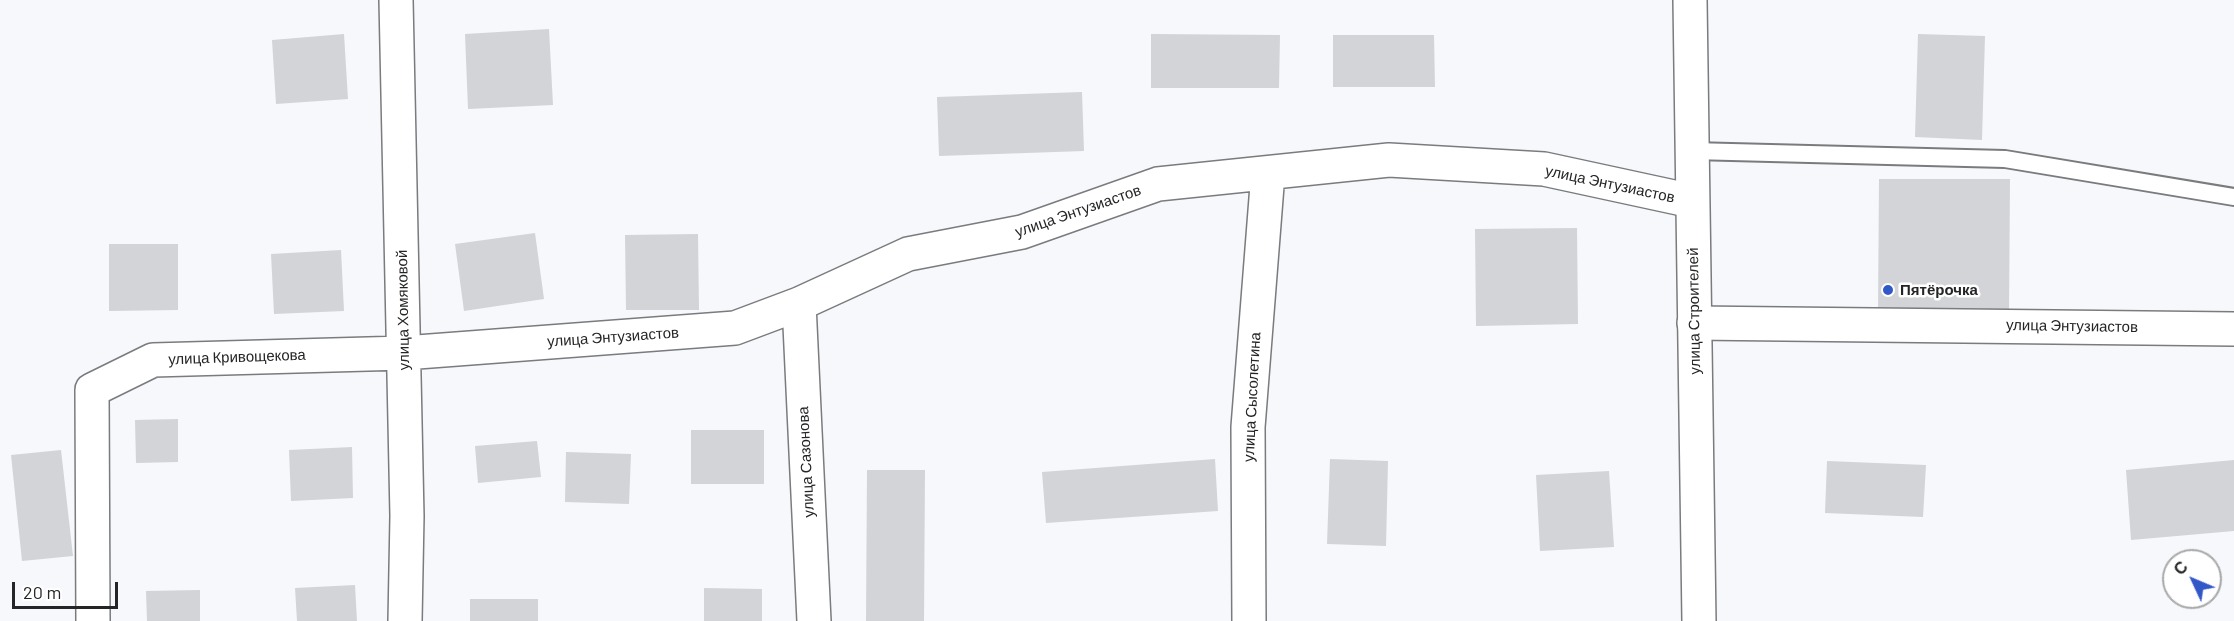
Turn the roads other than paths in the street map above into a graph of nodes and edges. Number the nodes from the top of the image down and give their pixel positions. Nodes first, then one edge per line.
1 (396, 0) edge
2 (1690, 0) edge
3 (1692, 150) junction
4 (1268, 172) junction
5 (2234, 197) edge
6 (1692, 201) junction
7 (799, 304) junction
8 (1694, 323) junction
9 (2234, 329) edge
10 (404, 353) junction
11 (93, 621) edge
12 (405, 621) edge
13 (814, 621) edge
14 (1249, 621) edge
15 (1699, 621) edge

1 - 10 street, улица Хомяковой
2 - 3 street, улица Строителей
3 - 5 lane
3 - 6 street, улица Строителей
4 - 6 street, улица Энтузиастов
4 - 7 street, улица Энтузиастов
4 - 14 street, улица Сысолетина
6 - 8 street, улица Строителей
7 - 10 street, улица Энтузиастов
7 - 13 street, улица Сазонова
8 - 9 street, улица Энтузиастов
8 - 15 street, улица Строителей
10 - 11 street, улица Кривощекова
10 - 12 street, улица Хомяковой

